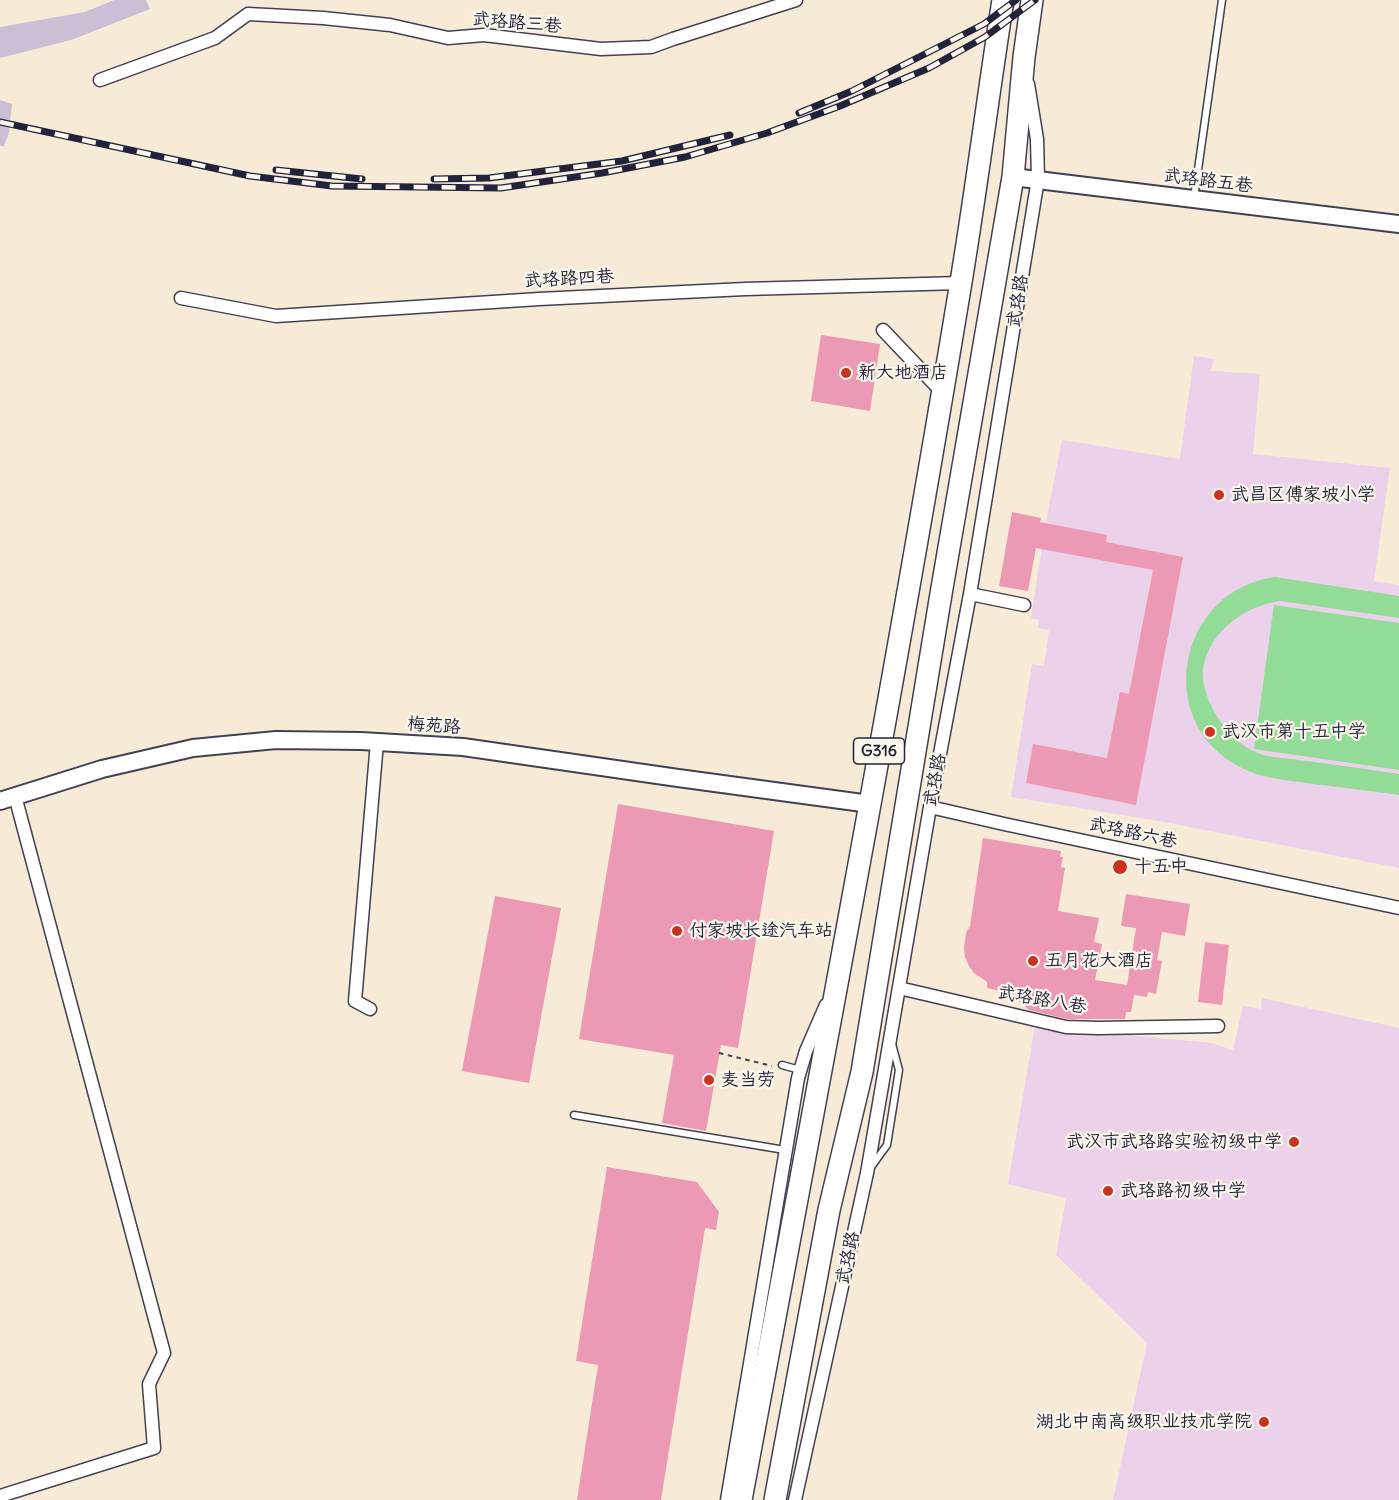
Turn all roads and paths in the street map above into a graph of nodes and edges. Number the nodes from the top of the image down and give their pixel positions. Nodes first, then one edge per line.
1 (796, 0) edge
2 (1003, 0) edge
3 (1032, 0) edge
4 (1222, 0) edge
5 (1024, 57) junction
6 (100, 80) dead end
7 (1013, 177) junction
8 (1038, 179) junction
9 (1194, 199) junction
10 (1399, 224) edge
11 (960, 284) junction
12 (181, 298) dead end
13 (883, 330) dead end
14 (942, 392) junction
15 (970, 594) junction
16 (1024, 605) dead end
17 (377, 742) junction
18 (7, 799) edge
19 (870, 804) junction
20 (930, 807) junction
21 (1399, 908) edge
22 (838, 980) junction
23 (899, 988) junction
24 (370, 1009) dead end
25 (1218, 1026) dead end
26 (719, 1053) dead end
27 (772, 1065) dead end
28 (782, 1065) dead end
29 (800, 1070) junction
30 (574, 1115) dead end
31 (786, 1150) junction
32 (0, 1496) edge
33 (728, 1500) edge
34 (741, 1500) edge
35 (775, 1500) edge
36 (795, 1500) edge

1 - 6 street, 武珞路三巷
2 - 11 highway, G316
3 - 5 highway, 武珞路 / G316
4 - 9 lane
5 - 7 highway, 武珞路 / G316
5 - 8 street, 武珞路
7 - 8 street, 武珞路五巷
7 - 35 highway, 武珞路 / G316
8 - 9 street, 武珞路五巷
8 - 15 street, 武珞路
9 - 10 street, 武珞路五巷
11 - 12 street, 武珞路四巷
11 - 14 highway, G316
13 - 14 street
14 - 19 highway, G316
15 - 16 street
15 - 20 street, 武珞路
17 - 18 street, 梅苑路
17 - 19 street, 梅苑路
17 - 24 street
18 - 32 street
19 - 22 highway, G316
20 - 21 street, 武珞路六巷
20 - 23 street, 武珞路
22 - 29 street
22 - 34 highway, G316
23 - 25 street, 武珞路八巷
23 - 36 street, 武珞路
26 - 27 path
28 - 29 lane
29 - 31 street
30 - 31 lane
31 - 33 street

